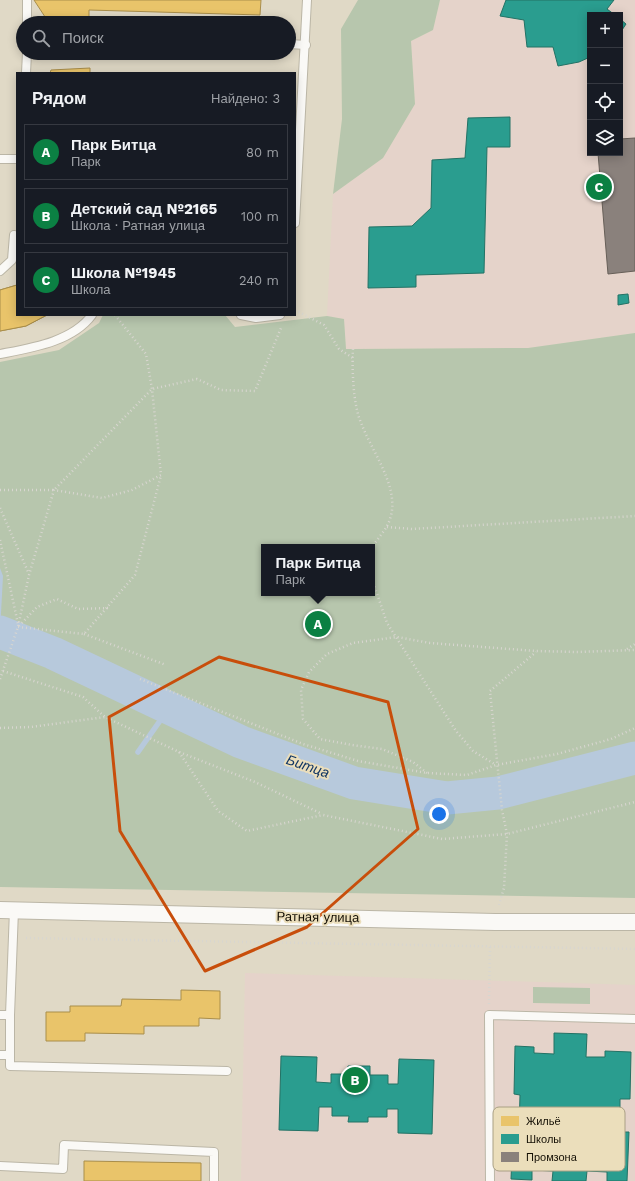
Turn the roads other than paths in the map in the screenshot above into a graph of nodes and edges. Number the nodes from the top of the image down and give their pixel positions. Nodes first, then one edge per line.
1 (28, 0) edge
2 (307, 0) edge
3 (27, 16) edge
4 (296, 44) edge
5 (306, 45) junction
6 (27, 60) edge
7 (26, 72) edge
8 (0, 159) edge
9 (16, 159) edge
10 (297, 161) edge
11 (296, 192) edge
12 (14, 235) dead end
13 (0, 271) edge
14 (91, 316) edge
15 (246, 316) edge
16 (282, 318) edge
17 (0, 354) edge
18 (7, 910) edge
19 (635, 922) edge
20 (0, 1015) edge
21 (10, 1015) junction
22 (635, 1019) edge
23 (0, 1055) edge
24 (10, 1055) junction
25 (227, 1071) dead end
26 (0, 1166) edge
27 (214, 1181) edge
28 (490, 1181) edge

1 - 3 lane
2 - 5 lane
4 - 5 lane
5 - 10 lane
6 - 7 lane
8 - 9 lane
10 - 11 lane
12 - 13 lane
14 - 17 lane
15 - 16 lane
18 - 19 street, Ратная улица
18 - 21 lane
20 - 21 lane
21 - 24 lane
22 - 28 lane
23 - 24 lane
24 - 25 lane
26 - 27 lane

